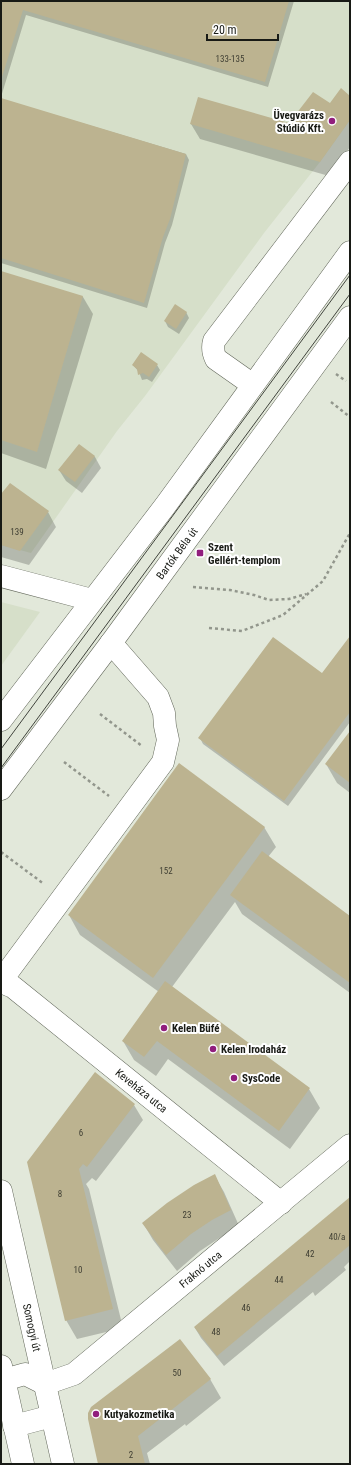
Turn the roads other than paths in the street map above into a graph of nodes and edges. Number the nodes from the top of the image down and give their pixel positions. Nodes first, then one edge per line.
1 (350, 162) edge
2 (350, 252) edge
3 (350, 317) edge
4 (253, 385) junction
5 (1, 576) edge
6 (92, 600) junction
7 (111, 643) junction
8 (1, 720) edge
9 (1, 789) edge
10 (1, 982) edge
11 (350, 1145) edge
12 (1, 1192) edge
13 (281, 1203) junction
14 (2, 1373) edge
15 (45, 1384) junction
16 (52, 1416) junction
17 (14, 1426) junction
18 (23, 1464) edge
19 (63, 1464) edge

1 - 4 street
2 - 4 street
3 - 7 street, Bartók Béla út
4 - 6 street
5 - 6 street
6 - 8 street
7 - 9 street, Bartók Béla út
7 - 10 street
10 - 13 street, Keveháza utca
11 - 13 street, Fraknó utca
12 - 15 street, Somogyi út
13 - 15 street, Fraknó utca
14 - 15 street
14 - 17 street
15 - 16 street, Somogyi út
16 - 17 street
16 - 19 street, Somogyi út
17 - 18 street

